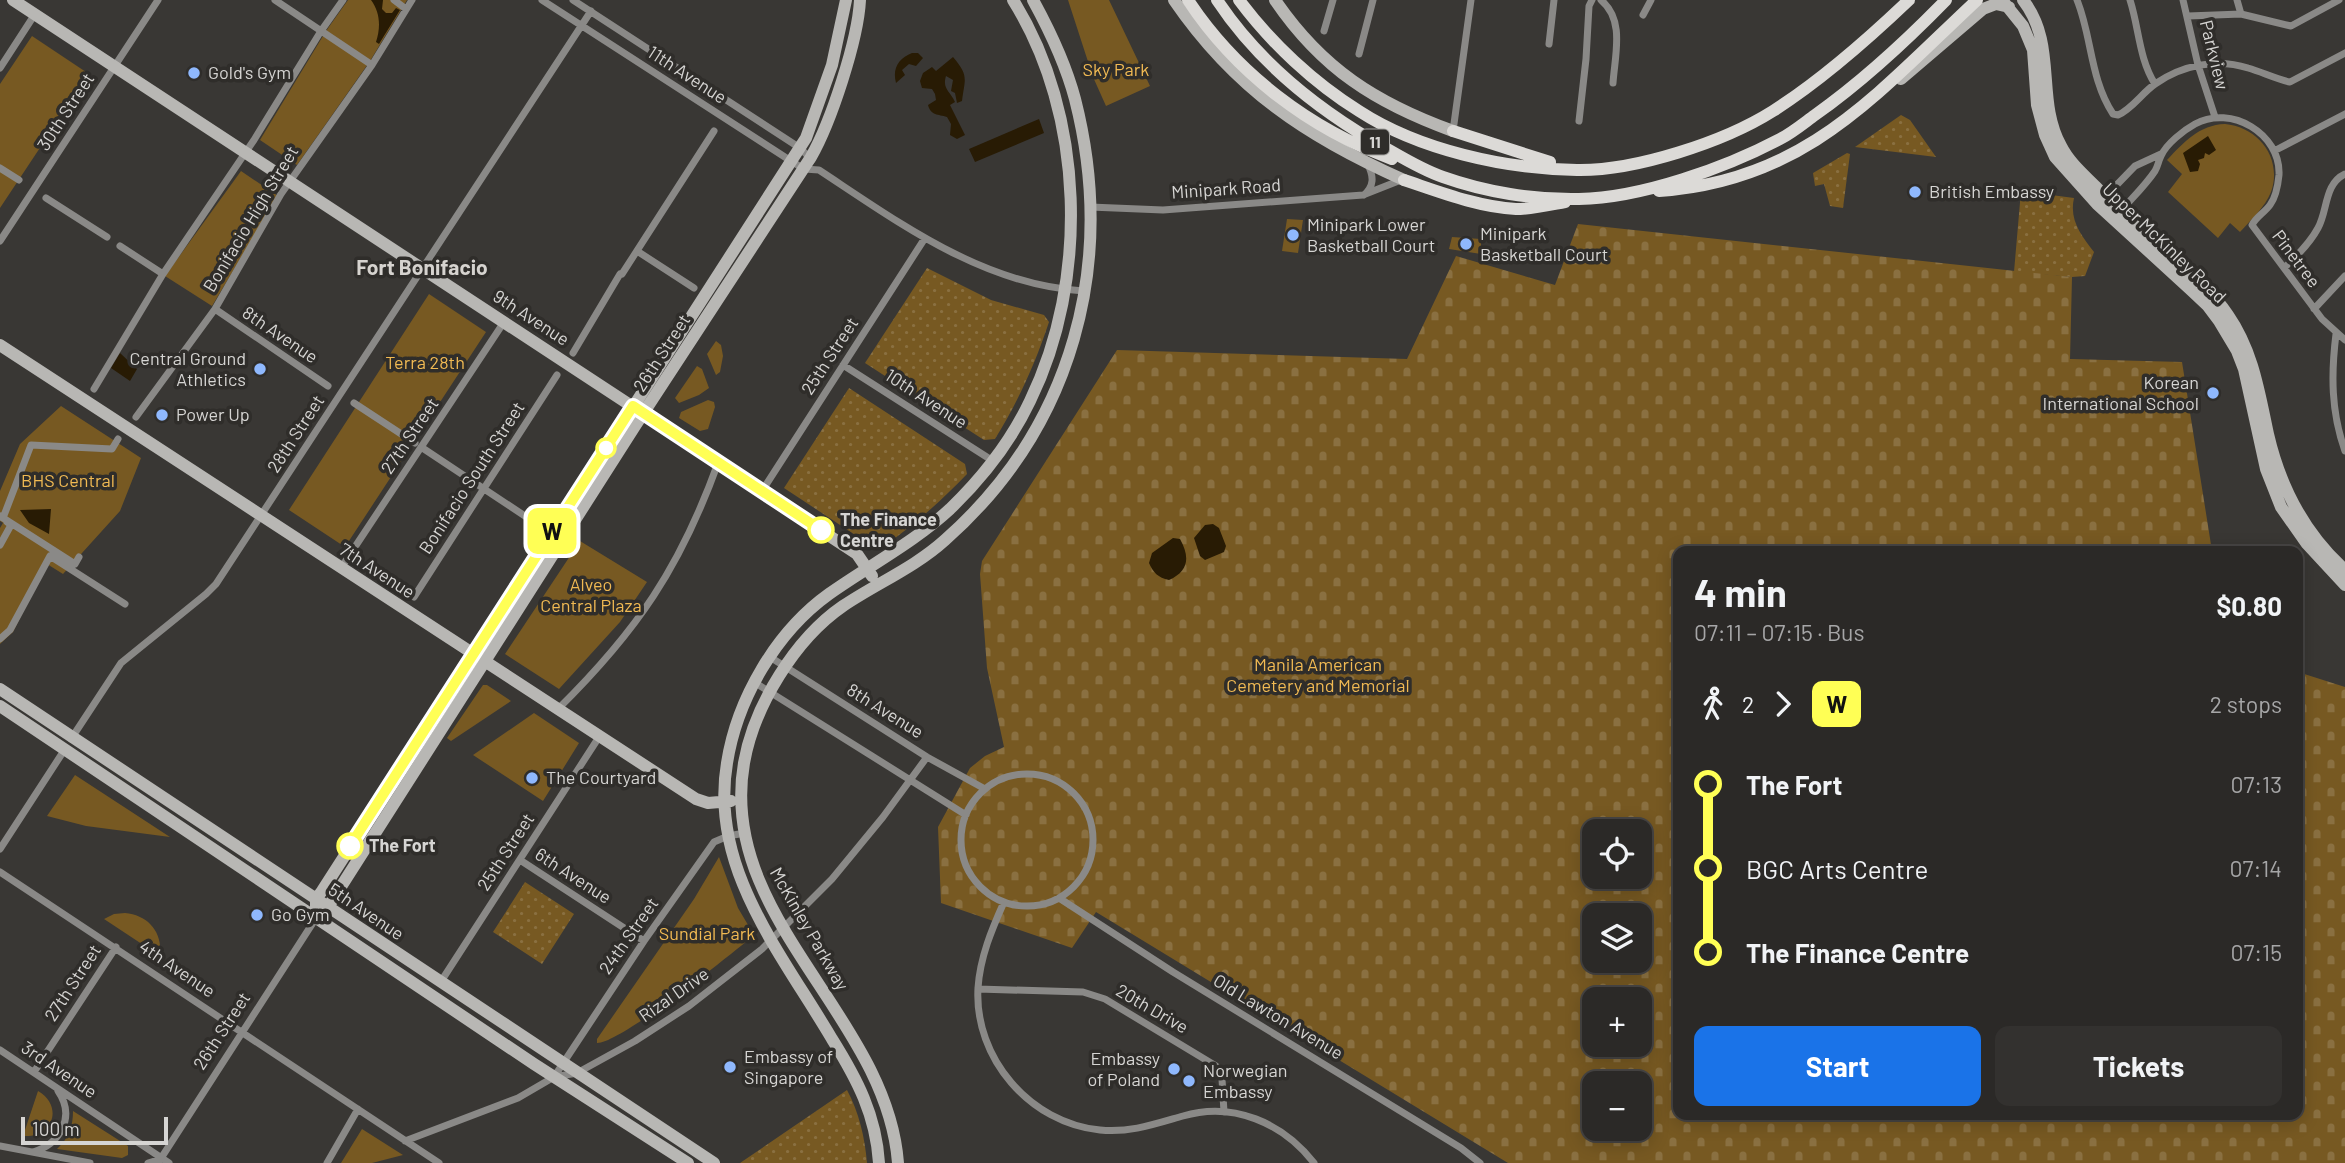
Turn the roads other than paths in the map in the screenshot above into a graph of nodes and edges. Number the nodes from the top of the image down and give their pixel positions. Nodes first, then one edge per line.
1 (13, 0) edge
2 (158, 0) edge
3 (275, 0) edge
4 (343, 0) edge
5 (394, 0) edge
6 (412, 0) edge
7 (542, 0) edge
8 (573, 0) edge
9 (846, 0) edge
10 (860, 0) edge
11 (1013, 0) edge
12 (1033, 0) edge
13 (1174, 0) edge
14 (1188, 0) edge
15 (1217, 0) edge
16 (1238, 0) edge
17 (1275, 0) edge
18 (1334, 0) edge
19 (1373, 0) edge
20 (1471, 0) edge
21 (1554, 0) edge
22 (1592, 0) edge
23 (1601, 0) edge
24 (1651, 0) edge
25 (1909, 0) edge
26 (1946, 0) edge
27 (1977, 0) edge
28 (2023, 0) edge
29 (2077, 0) edge
30 (2130, 0) edge
31 (2183, 0) edge
32 (2237, 0) edge
33 (2339, 0) edge
34 (2006, 3) edge
35 (407, 9) junction
36 (591, 11) junction
37 (34, 14) junction
38 (2241, 14) junction
39 (1643, 15) dead end
40 (2188, 16) junction
41 (581, 25) junction
42 (321, 32) junction
43 (1324, 32) dead end
44 (1549, 44) dead end
45 (2345, 53) edge
46 (1359, 54) dead end
47 (372, 65) junction
48 (2198, 65) junction
49 (114, 66) junction
50 (0, 68) edge
51 (1613, 83) dead end
52 (2155, 84) junction
53 (1872, 99) junction
54 (2345, 114) edge
55 (2215, 117) junction
56 (1579, 121) dead end
57 (1453, 131) junction
58 (713, 132) dead end
59 (800, 148) junction
60 (2274, 151) junction
61 (246, 153) junction
62 (2161, 154) junction
63 (811, 157) junction
64 (791, 161) junction
65 (1367, 163) junction
66 (0, 168) edge
67 (804, 169) junction
68 (817, 169) junction
69 (1577, 170) junction
70 (2345, 174) edge
71 (1440, 176) junction
72 (19, 180) dead end
73 (1404, 180) junction
74 (289, 181) junction
75 (1627, 192) junction
76 (1363, 195) junction
77 (46, 198) dead end
78 (1579, 199) junction
79 (2101, 201) junction
80 (1090, 207) junction
81 (2116, 215) junction
82 (107, 237) dead end
83 (925, 238) junction
84 (0, 241) edge
85 (120, 246) dead end
86 (637, 251) junction
87 (2285, 267) junction
88 (423, 268) junction
89 (163, 274) junction
90 (2345, 276) edge
91 (694, 288) dead end
92 (1064, 290) junction
93 (1084, 291) junction
94 (215, 309) junction
95 (2314, 309) junction
96 (504, 321) junction
97 (2336, 334) junction
98 (2345, 340) edge
99 (0, 345) edge
100 (573, 353) dead end
101 (843, 365) junction
102 (557, 375) dead end
103 (328, 386) dead end
104 (94, 389) dead end
105 (354, 402) dead end
106 (638, 410) junction
107 (2259, 415) junction
108 (136, 417) dead end
109 (118, 439) dead end
110 (418, 445) junction
111 (2345, 451) edge
112 (993, 461) junction
113 (718, 463) junction
114 (484, 488) junction
115 (762, 491) junction
116 (261, 516) junction
117 (1, 517) edge
118 (540, 526) dead end
119 (0, 545) edge
120 (341, 568) junction
121 (867, 570) junction
122 (2345, 570) edge
123 (67, 576) dead end
124 (2345, 585) edge
125 (878, 586) junction
126 (414, 597) dead end
127 (125, 604) dead end
128 (0, 639) edge
129 (473, 654) junction
130 (770, 657) junction
131 (484, 662) junction
132 (785, 667) junction
133 (754, 682) junction
134 (0, 689) edge
135 (770, 691) junction
136 (0, 706) edge
137 (558, 710) junction
138 (599, 737) junction
139 (69, 743) junction
140 (927, 757) junction
141 (911, 780) junction
142 (985, 789) junction
143 (741, 799) junction
144 (723, 801) junction
145 (966, 815) junction
146 (745, 833) junction
147 (728, 835) junction
148 (0, 849) edge
149 (520, 860) junction
150 (0, 872) edge
151 (1059, 898) junction
152 (316, 900) junction
153 (1004, 902) junction
154 (328, 907) junction
155 (316, 918) junction
156 (784, 928) junction
157 (772, 940) junction
158 (643, 941) junction
159 (116, 947) junction
160 (440, 984) junction
161 (978, 989) junction
162 (243, 1032) junction
163 (0, 1050) edge
164 (562, 1064) junction
165 (34, 1072) junction
166 (576, 1073) junction
167 (554, 1077) junction
168 (55, 1087) junction
169 (358, 1109) junction
170 (1224, 1112) junction
171 (405, 1141) junction
172 (0, 1146) edge
173 (32, 1152) junction
174 (671, 1159) edge
175 (163, 1161) edge
176 (90, 1163) edge
177 (149, 1163) edge
178 (327, 1163) edge
179 (439, 1163) edge
180 (688, 1163) edge
181 (714, 1163) edge
182 (879, 1163) edge
183 (898, 1163) edge
184 (1314, 1163) edge
185 (1480, 1163) edge

1 - 37 main road, 9th Avenue
2 - 49 street, 30th Street
3 - 42 street
4 - 42 street
5 - 35 street
6 - 35 street, Bonifacio High Street
7 - 41 street, 11th Avenue
8 - 36 street, 11th Avenue
9 - 59 main road, 26th Street
10 - 63 main road, 26th Street
11 - 92 main road, McKinley Parkway
12 - 80 main road, McKinley Parkway
13 - 65 main road
14 - 71 main road
15 - 71 main road, 11
16 - 69 main road, 11
17 - 57 main road
18 - 43 street
19 - 46 street
20 - 57 street
21 - 44 street
22 - 56 street
23 - 51 street
24 - 39 street
25 - 69 main road, 11
26 - 75 main road, 11
27 - 53 main road
28 - 79 main road, Upper McKinley Road
29 - 52 street
30 - 52 street
31 - 40 street, Parkview
32 - 38 street
33 - 38 street
34 - 53 main road
34 - 79 main road, Upper McKinley Road
35 - 47 street, Bonifacio High Street
36 - 41 street, 28th Street
36 - 59 street, 11th Avenue
37 - 49 main road, 9th Avenue
37 - 50 street
38 - 40 street
40 - 48 street, Parkview
41 - 64 street, 11th Avenue
41 - 88 street, 28th Street
42 - 47 street
42 - 61 street
45 - 48 street
47 - 74 street, Bonifacio High Street
48 - 52 street
48 - 55 street, Parkview
49 - 61 main road, 9th Avenue
49 - 84 street, 30th Street
53 - 75 main road
54 - 60 street
55 - 60 street
55 - 62 street
57 - 69 main road
58 - 86 street
59 - 63 street, 11th Avenue
59 - 64 main road, 26th Street
60 - 87 street, Pinetree
61 - 74 main road, 9th Avenue
61 - 89 street
62 - 79 street
62 - 81 street
63 - 67 main road, 26th Street
63 - 68 street, 11th Avenue
64 - 67 street, 11th Avenue
64 - 106 main road, 26th Street
65 - 73 main road
65 - 76 street
66 - 72 street
67 - 68 street
67 - 106 main road, 26th Street
68 - 83 street
70 - 87 street
71 - 78 main road, 11
73 - 76 street, Minipark Road
73 - 78 main road
74 - 88 main road, 9th Avenue
74 - 94 street, Bonifacio High Street
75 - 78 main road, 11
76 - 80 street, Minipark Road
77 - 82 street
79 - 81 main road, Upper McKinley Road
80 - 93 main road, McKinley Parkway
81 - 107 main road, Upper McKinley Road
83 - 92 street
83 - 101 street, 25th Street
85 - 89 street
86 - 91 street
86 - 100 street
87 - 95 street, Pinetree
88 - 96 main road, 9th Avenue
88 - 116 street, 28th Street
89 - 104 street
90 - 95 street
92 - 93 street
92 - 112 main road, McKinley Parkway
93 - 125 main road, McKinley Parkway
94 - 103 street, 8th Avenue
94 - 108 street, Bonifacio High Street
95 - 97 street, Pinetree
96 - 106 main road, 9th Avenue
96 - 110 street, 27th Street
97 - 98 street, Pinetree
97 - 111 street
99 - 116 main road, 7th Avenue
101 - 112 street, 10th Avenue
101 - 115 street, 25th Street
102 - 114 street, Bonifacio South Street
105 - 110 street
106 - 113 main road, 9th Avenue
106 - 129 main road, 26th Street
106 - 131 main road, 26th Street
107 - 122 main road, Upper McKinley Road
107 - 124 main road, Upper McKinley Road
109 - 117 street
110 - 114 street
110 - 120 street, 27th Street
112 - 121 main road, McKinley Parkway
113 - 115 main road, 9th Avenue
113 - 137 street
114 - 118 street
114 - 126 street, Bonifacio South Street
115 - 121 main road, 9th Avenue
116 - 120 main road, 7th Avenue
116 - 139 street, 28th Street
117 - 119 street
117 - 123 street
120 - 129 main road, 7th Avenue
121 - 125 main road, 9th Avenue
121 - 130 main road, McKinley Parkway
125 - 132 main road, McKinley Parkway
127 - 128 street
129 - 131 main road, 7th Avenue
129 - 152 main road, 26th Street
130 - 132 street, 8th Avenue
130 - 133 main road, McKinley Parkway
131 - 137 main road, 7th Avenue
131 - 154 main road, 26th Street
132 - 135 main road, McKinley Parkway
132 - 140 street, 8th Avenue
133 - 135 street
133 - 144 main road, McKinley Parkway
134 - 139 main road, 5th Avenue
135 - 141 street
135 - 143 main road, McKinley Parkway
136 - 139 main road, 5th Avenue
137 - 138 main road, 7th Avenue
138 - 144 main road, 7th Avenue
138 - 149 street, 25th Street
139 - 148 street, 28th Street
139 - 152 main road, 5th Avenue
139 - 155 main road, 5th Avenue
140 - 141 street, Rizal Drive
140 - 142 street, 8th Avenue
141 - 145 street
141 - 156 street, Rizal Drive
142 - 145 street
142 - 151 street
143 - 144 main road, 7th Avenue
143 - 146 main road, McKinley Parkway
144 - 147 main road, McKinley Parkway
145 - 153 street
146 - 147 street
146 - 156 main road, McKinley Parkway
147 - 157 main road, McKinley Parkway
147 - 158 street, 24th Street
149 - 158 street, 6th Avenue
149 - 160 street, 25th Street
150 - 159 street, 4th Avenue
151 - 153 street
151 - 185 street, Old Lawton Avenue
152 - 154 main road, 5th Avenue
152 - 155 main road
153 - 161 street
154 - 155 main road, 26th Street
154 - 160 main road, 5th Avenue
155 - 162 street, 26th Street
155 - 167 main road, 5th Avenue
156 - 157 street, Rizal Drive
156 - 183 main road, McKinley Parkway
157 - 166 street, Rizal Drive
157 - 182 main road, McKinley Parkway
158 - 164 street, 24th Street
159 - 162 street, 4th Avenue
159 - 165 street, 27th Street
160 - 164 main road, 5th Avenue
161 - 170 street, 20th Drive
161 - 170 street
162 - 169 street, 4th Avenue
162 - 175 street, 26th Street
163 - 165 street, 3rd Avenue
164 - 166 main road, 5th Avenue
164 - 167 street, 24th Street
165 - 168 street, 3rd Avenue
166 - 167 street, Rizal Drive
166 - 181 main road, 5th Avenue
167 - 171 street, Rizal Drive
167 - 174 main road, 5th Avenue
168 - 173 street
168 - 175 street, 3rd Avenue
169 - 171 street, 4th Avenue
169 - 178 street
170 - 184 street
171 - 179 street, 4th Avenue
172 - 173 street
173 - 176 street
174 - 180 main road, 5th Avenue
175 - 177 street

